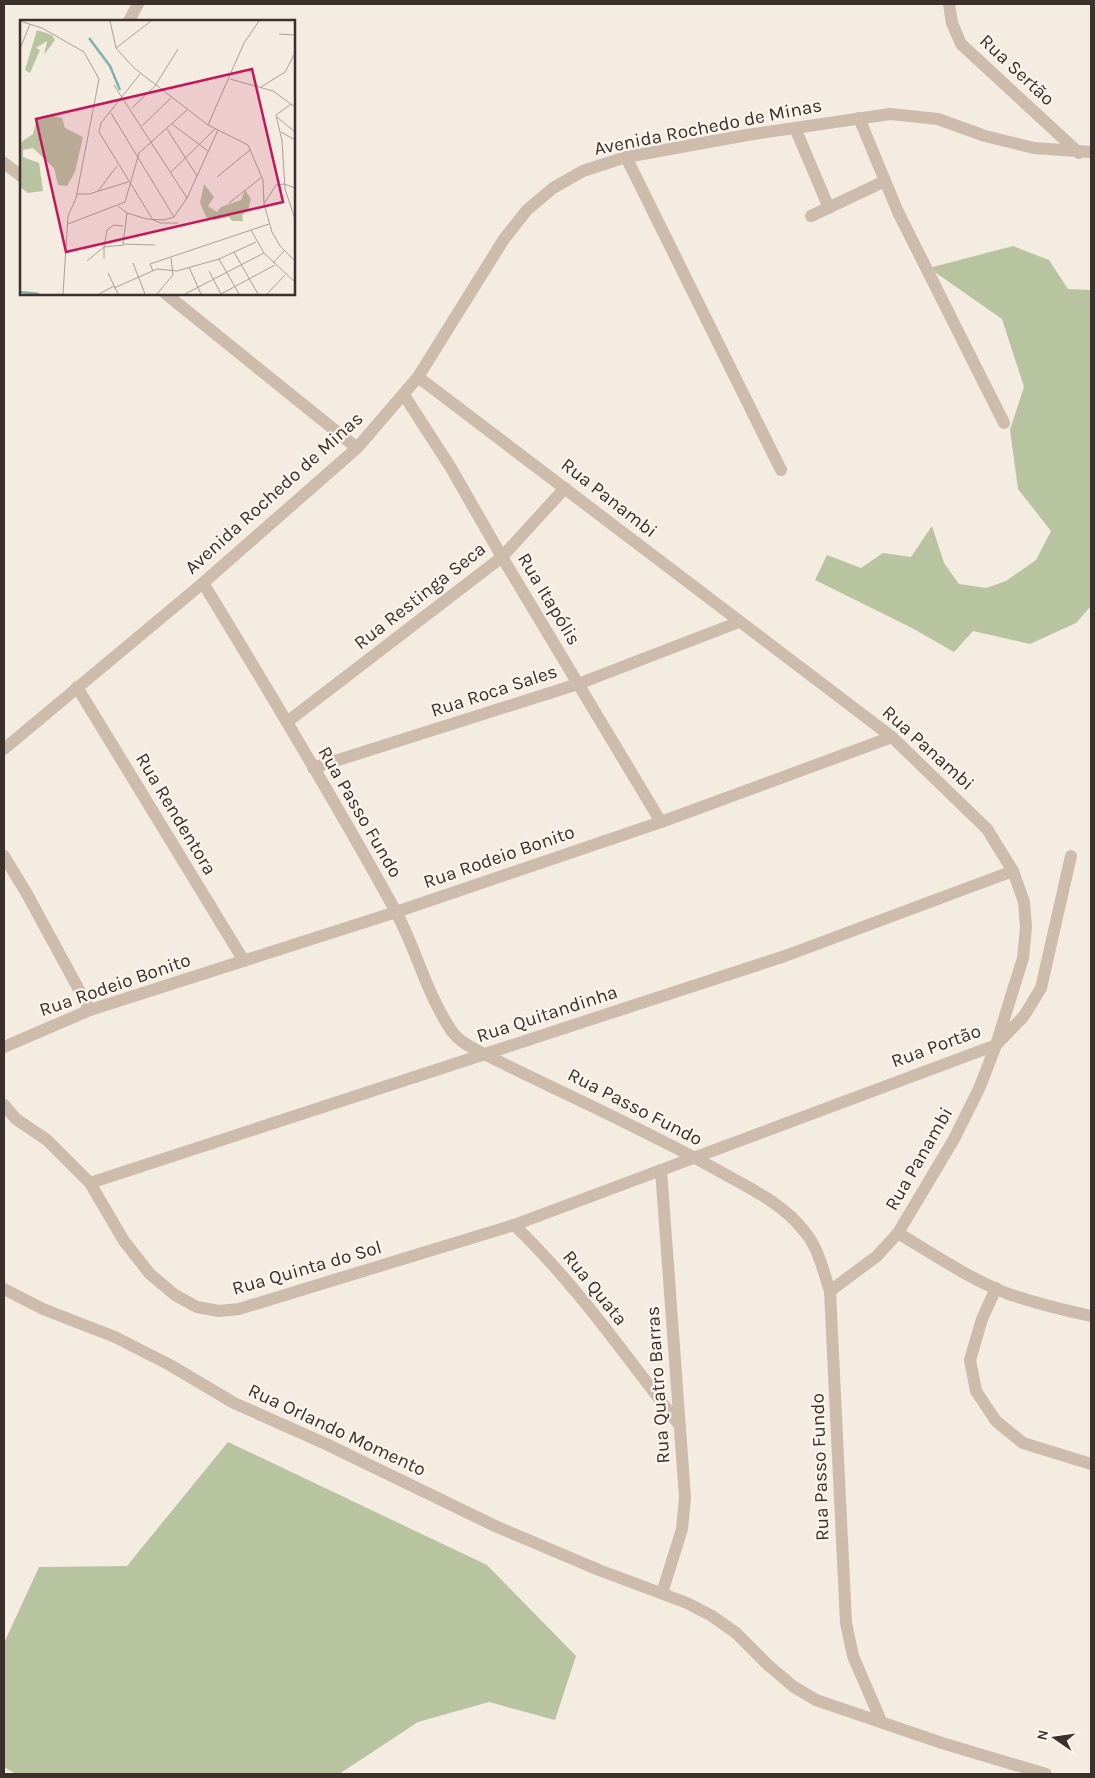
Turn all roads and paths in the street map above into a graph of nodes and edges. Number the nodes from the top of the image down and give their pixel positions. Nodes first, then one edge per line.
1 (138, 4) edge
2 (949, 4) edge
3 (130, 20) edge
4 (859, 118) junction
5 (795, 128) junction
6 (1085, 153) edge
7 (626, 157) junction
8 (4, 163) edge
9 (20, 175) edge
10 (885, 182) junction
11 (829, 208) junction
12 (811, 216) dead end
13 (167, 295) edge
14 (418, 377) junction
15 (404, 395) junction
16 (1004, 423) dead end
17 (357, 448) junction
18 (780, 470) dead end
19 (565, 488) junction
20 (502, 557) junction
21 (203, 583) junction
22 (739, 622) junction
23 (578, 684) junction
24 (77, 687) junction
25 (287, 722) junction
26 (892, 736) junction
27 (4, 749) edge
28 (313, 768) junction
29 (661, 822) junction
30 (4, 856) edge
31 (1072, 856) dead end
32 (1013, 872) junction
33 (396, 912) junction
34 (244, 961) junction
35 (90, 1010) junction
36 (996, 1044) junction
37 (4, 1047) edge
38 (484, 1054) junction
39 (4, 1105) edge
40 (695, 1157) junction
41 (661, 1170) junction
42 (90, 1183) junction
43 (514, 1225) junction
44 (898, 1233) junction
45 (996, 1288) junction
46 (4, 1289) edge
47 (830, 1291) junction
48 (1091, 1316) edge
49 (680, 1426) junction
50 (1091, 1464) edge
51 (662, 1593) junction
52 (881, 1721) junction
53 (1046, 1774) edge

1 - 3 street
2 - 6 street, Rua Sertão
4 - 5 street, Avenida Rochedo de Minas
4 - 6 street, Avenida Rochedo de Minas
4 - 10 street
5 - 7 street, Avenida Rochedo de Minas
5 - 11 street
7 - 14 street, Avenida Rochedo de Minas
7 - 18 street
8 - 9 street
10 - 11 street
10 - 16 street
11 - 12 street
13 - 17 street
14 - 15 street, Avenida Rochedo de Minas
14 - 19 street, Rua Panambi
15 - 17 street, Avenida Rochedo de Minas
15 - 20 street, Rua Itapólis
17 - 21 street, Avenida Rochedo de Minas
19 - 20 street, Rua Restinga Seca
19 - 22 street, Rua Panambi
20 - 23 street, Rua Itapólis
20 - 25 street, Rua Restinga Seca
21 - 24 street, Avenida Rochedo de Minas
21 - 25 street, Rua Passo Fundo
22 - 23 street, Rua Roca Sales
22 - 26 street, Rua Panambi
23 - 28 street, Rua Roca Sales
23 - 29 street, Rua Itapólis
24 - 27 street, Avenida Rochedo de Minas
24 - 34 street, Rua Rendentora
25 - 28 street, Rua Passo Fundo
26 - 29 street, Rua Rodeio Bonito
26 - 32 street, Rua Panambi
28 - 33 street, Rua Passo Fundo
29 - 33 street, Rua Rodeio Bonito
30 - 35 street
31 - 36 street, Rua Portão
32 - 36 street, Rua Panambi
32 - 38 street, Rua Quitandinha
33 - 34 street, Rua Rodeio Bonito
33 - 38 street, Rua Passo Fundo
34 - 35 street, Rua Rodeio Bonito
35 - 37 street, Rua Rodeio Bonito
36 - 40 street, Rua Portão
36 - 44 street, Rua Panambi
38 - 40 street, Rua Passo Fundo
38 - 42 street, Rua Quitandinha
39 - 42 street, Rua Quinta do Sol
40 - 41 street, Rua Quinta do Sol
40 - 47 street, Rua Passo Fundo
41 - 43 street, Rua Quinta do Sol
41 - 49 street, Rua Quatro Barras
42 - 43 street, Rua Quinta do Sol
43 - 49 street, Rua Quata
44 - 45 street
44 - 47 street, Rua Panambi
45 - 48 street
45 - 50 street
46 - 51 street, Rua Orlando Momento
47 - 52 street, Rua Passo Fundo
49 - 51 street, Rua Quatro Barras
51 - 52 street, Rua Orlando Momento
52 - 53 street, Rua Orlando Momento

